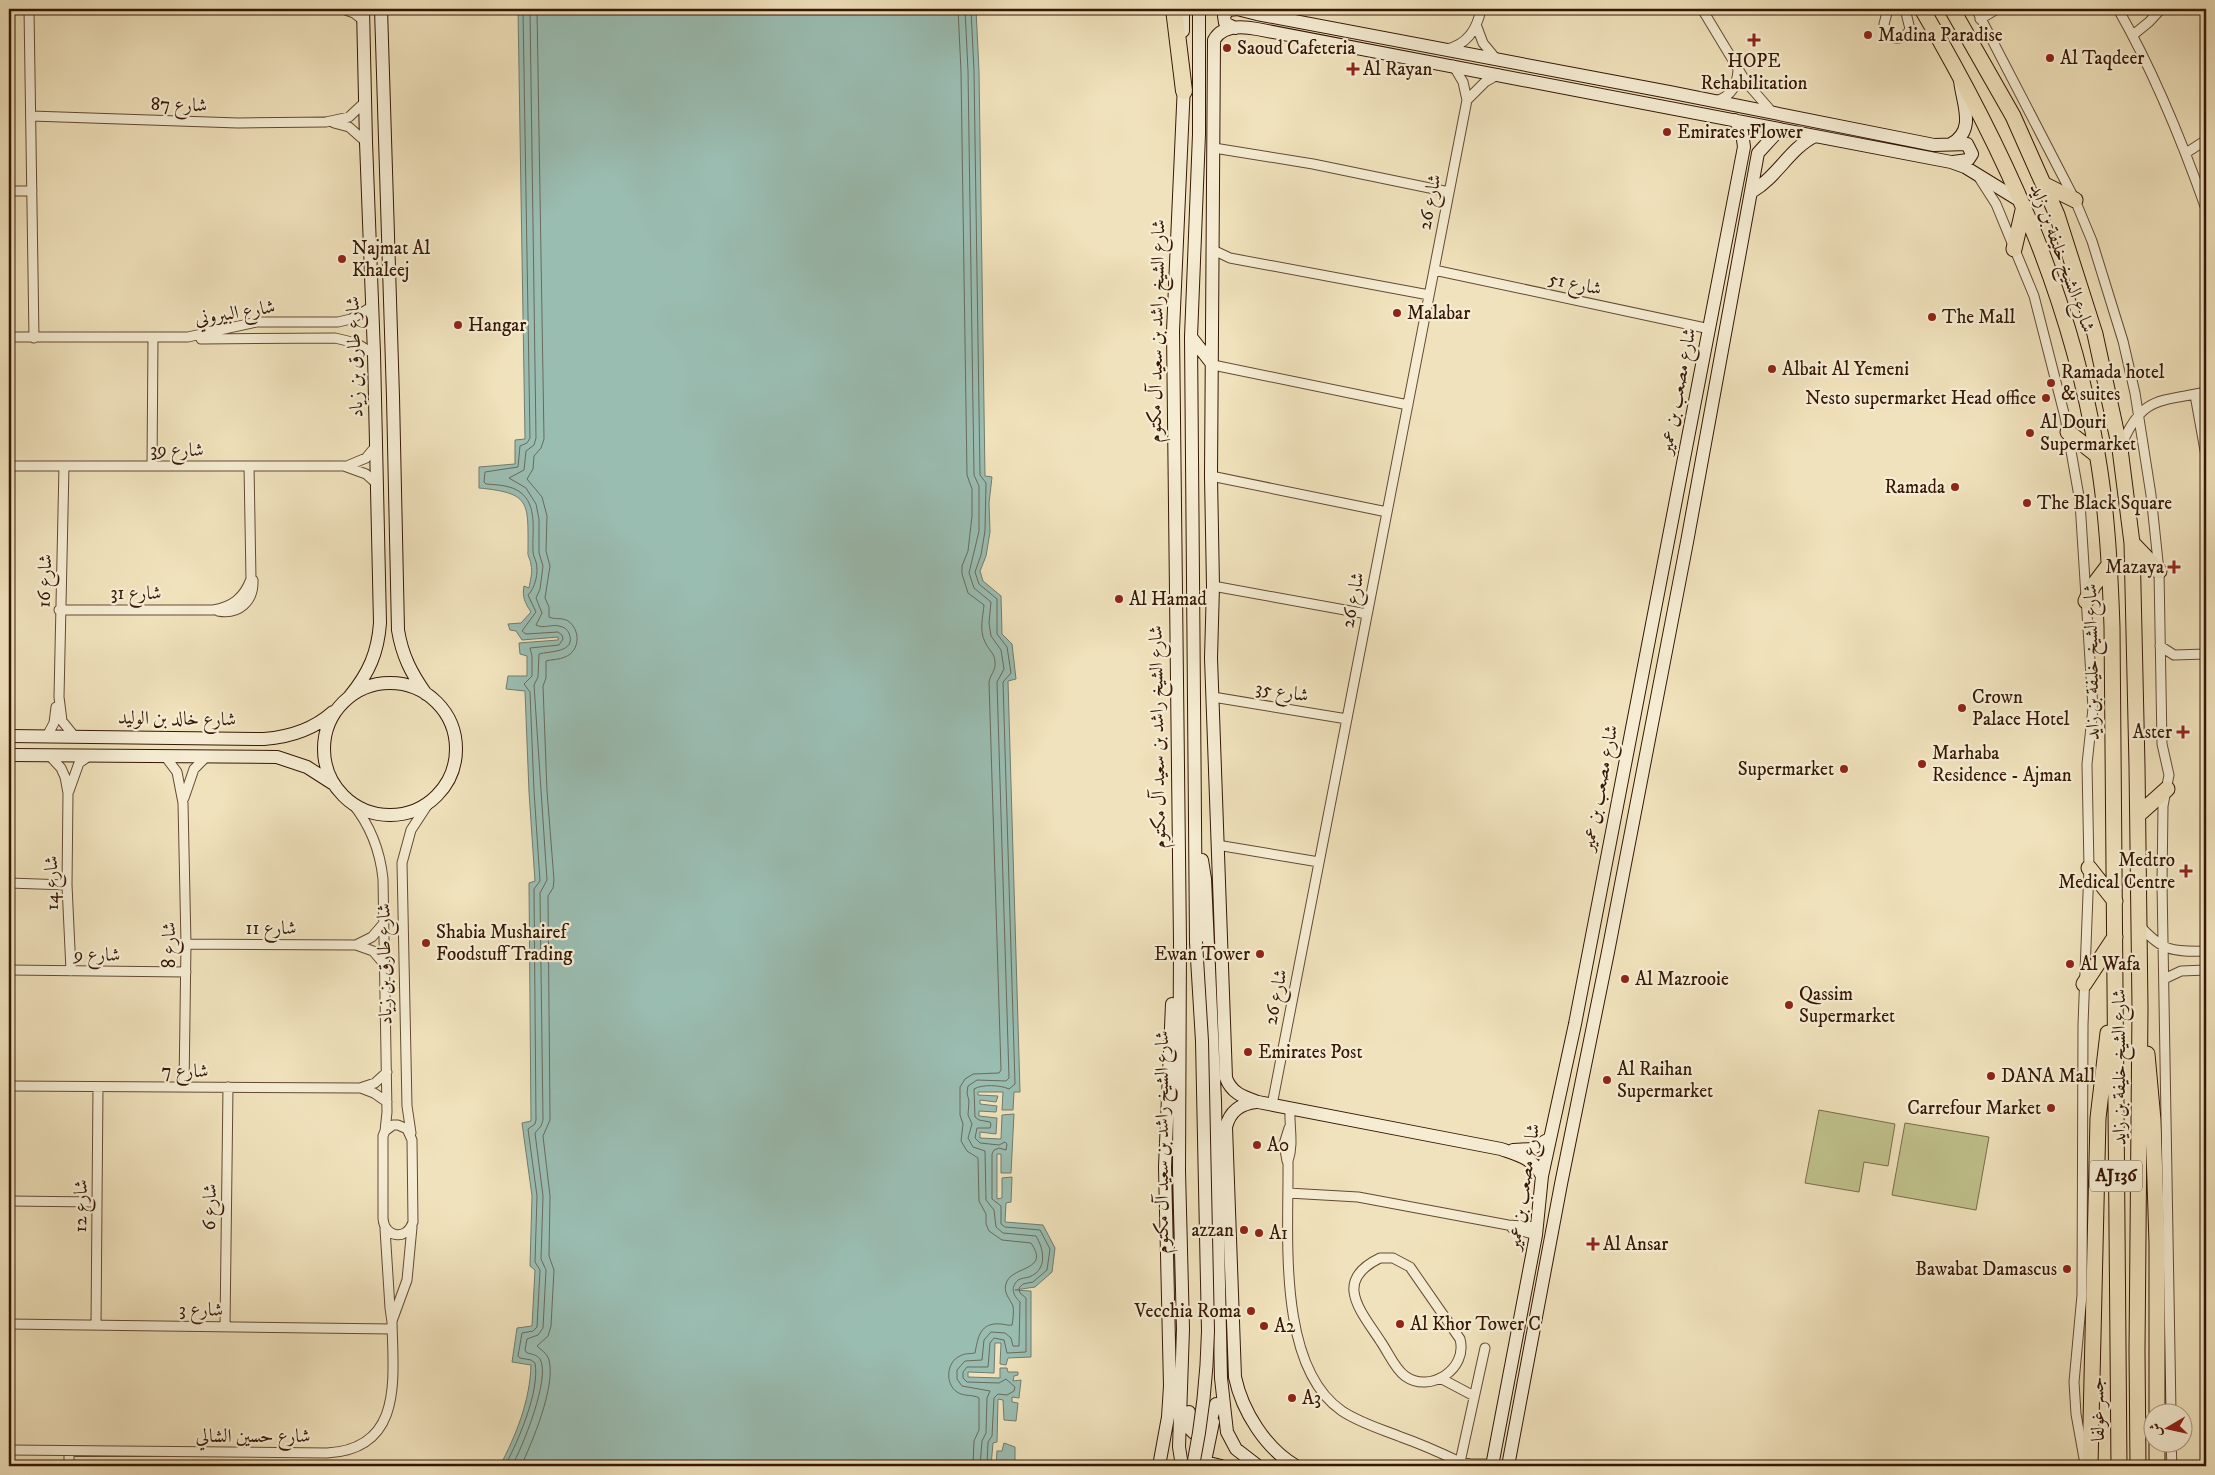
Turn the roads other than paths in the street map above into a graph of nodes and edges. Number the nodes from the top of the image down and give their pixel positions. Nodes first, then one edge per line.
1 (29, 9) edge
2 (343, 9) edge
3 (1174, 9) edge
4 (1183, 9) edge
5 (1199, 9) edge
6 (1238, 9) edge
7 (1481, 9) edge
8 (1702, 9) edge
9 (1888, 9) edge
10 (1905, 9) edge
11 (1922, 9) edge
12 (1952, 9) edge
13 (1976, 9) edge
14 (1997, 9) edge
15 (2118, 9) edge
16 (2161, 9) edge
17 (364, 15) edge
18 (382, 15) edge
19 (1980, 19) junction
20 (1477, 26) junction
21 (1235, 28) junction
22 (2133, 35) junction
23 (1441, 50) junction
24 (1497, 60) junction
25 (1453, 65) junction
26 (1738, 69) junction
27 (1960, 72) junction
28 (1500, 74) junction
29 (1184, 91) junction
30 (1467, 100) junction
31 (365, 102) junction
32 (1712, 102) junction
33 (1774, 114) junction
34 (31, 116) junction
35 (1735, 120) junction
36 (1214, 121) junction
37 (326, 122) junction
38 (1780, 129) junction
39 (1198, 134) junction
40 (1815, 136) junction
41 (2206, 140) edge
42 (366, 142) junction
43 (1951, 144) junction
44 (1744, 147) junction
45 (1214, 148) junction
46 (1758, 153) junction
47 (2186, 153) junction
48 (1951, 162) junction
49 (1977, 175) junction
50 (2045, 185) junction
51 (32, 190) junction
52 (9, 191) edge
53 (1753, 191) junction
54 (1449, 192) junction
55 (2075, 200) junction
56 (2023, 204) junction
57 (2206, 210) edge
58 (2014, 249) junction
59 (1213, 250) junction
60 (1434, 270) junction
61 (1429, 295) junction
62 (373, 306) junction
63 (1710, 329) junction
64 (9, 337) edge
65 (188, 337) junction
66 (1191, 337) junction
67 (34, 338) junction
68 (153, 338) junction
69 (374, 354) junction
70 (1213, 365) junction
71 (2135, 392) junction
72 (2206, 392) edge
73 (2195, 394) junction
74 (2153, 403) junction
75 (1408, 405) junction
76 (2138, 415) junction
77 (2068, 432) junction
78 (376, 446) junction
79 (2120, 449) junction
80 (2097, 455) junction
81 (2206, 456) edge
82 (9, 466) edge
83 (64, 466) junction
84 (152, 466) junction
85 (249, 466) junction
86 (344, 466) junction
87 (1211, 476) junction
88 (377, 484) junction
89 (1387, 512) junction
90 (2132, 543) junction
91 (2109, 565) junction
92 (2159, 572) junction
93 (1213, 586) junction
94 (2086, 601) junction
95 (59, 610) junction
96 (1367, 614) junction
97 (2160, 646) junction
98 (2206, 654) edge
99 (426, 694) junction
100 (350, 696) junction
101 (59, 697) junction
102 (1212, 697) junction
103 (337, 709) junction
104 (1347, 719) junction
105 (1213, 729) junction
106 (9, 736) edge
107 (47, 736) junction
108 (75, 737) junction
109 (114, 737) junction
110 (1194, 745) junction
111 (9, 755) edge
112 (90, 755) junction
113 (113, 755) junction
114 (49, 756) junction
115 (165, 756) junction
116 (207, 756) junction
117 (334, 784) junction
118 (2167, 789) junction
119 (68, 793) junction
120 (430, 801) junction
121 (183, 803) junction
122 (352, 803) junction
123 (2138, 815) junction
124 (1217, 845) junction
125 (1196, 848) junction
126 (1319, 862) junction
127 (2089, 868) junction
128 (9, 883) edge
129 (67, 885) junction
130 (1206, 890) junction
131 (2115, 901) junction
132 (1220, 910) junction
133 (384, 923) junction
134 (2139, 924) junction
135 (2115, 937) junction
136 (1180, 943) junction
137 (186, 944) junction
138 (356, 945) junction
139 (2164, 948) junction
140 (2206, 952) edge
141 (385, 965) junction
142 (9, 970) edge
143 (2206, 970) edge
144 (71, 971) junction
145 (186, 972) junction
146 (2164, 979) junction
147 (2084, 984) junction
148 (2115, 1002) junction
149 (2140, 1008) junction
150 (387, 1072) junction
151 (9, 1086) edge
152 (98, 1087) junction
153 (184, 1087) junction
154 (228, 1087) junction
155 (360, 1088) junction
156 (387, 1102) junction
157 (1258, 1102) junction
158 (1272, 1105) junction
159 (1290, 1108) junction
160 (385, 1131) junction
161 (411, 1133) junction
162 (1549, 1139) junction
163 (1500, 1149) junction
164 (1542, 1176) junction
165 (1288, 1193) junction
166 (9, 1201) edge
167 (97, 1202) junction
168 (2169, 1226) junction
169 (412, 1227) junction
170 (385, 1229) junction
171 (1536, 1231) junction
172 (2158, 1243) junction
173 (1232, 1249) junction
174 (1218, 1260) junction
175 (2083, 1271) junction
176 (2094, 1290) junction
177 (9, 1324) edge
178 (392, 1325) junction
179 (96, 1326) junction
180 (225, 1327) junction
181 (1485, 1348) dead end
182 (2118, 1351) joint
183 (1183, 1364) junction
184 (1221, 1378) junction
185 (1440, 1378) junction
186 (2170, 1382) junction
187 (1474, 1396) junction
188 (2157, 1402) edge
189 (2159, 1402) edge
190 (2170, 1402) edge
191 (1216, 1404) junction
192 (9, 1450) edge
193 (69, 1451) junction
194 (2157, 1452) edge
195 (2172, 1452) edge
196 (1463, 1464) edge
197 (1191, 1465) edge
198 (1492, 1465) edge
199 (69, 1466) edge
200 (1159, 1466) edge
201 (1221, 1466) edge
202 (1258, 1466) edge
203 (1296, 1466) edge
204 (1508, 1466) edge
205 (2086, 1466) edge
206 (2090, 1466) edge
207 (2119, 1466) edge
208 (2138, 1466) edge
209 (2157, 1466) edge
210 (2172, 1466) edge

1 - 34 street
2 - 17 street
3 - 29 highway
4 - 29 main road, شارع الشيخ راشد بن سعيد آل مكتوم
5 - 39 main road, شارع الشيخ راشد بن سعيد آل مكتوم
6 - 21 main road
6 - 23 main road
7 - 20 street
8 - 26 street
9 - 10 street
11 - 27 main road, شارع الشيخ خليفة بن زايد / AJ136
12 - 50 main road, شارع الشيخ خليفة بن زايد / AJ136
13 - 19 street
14 - 19 street
15 - 22 street
16 - 22 street
17 - 18 main road
17 - 31 main road, شارع طارق بن زياد
18 - 99 main road, شارع طارق بن زياد
19 - 55 street
20 - 23 street
20 - 24 street
21 - 25 main road
21 - 36 main road
22 - 47 street
23 - 24 main road
24 - 32 main road
25 - 28 main road
25 - 30 street, شارع 26
26 - 32 street
26 - 33 street
27 - 43 main road
27 - 56 main road, شارع الشيخ خليفة بن زايد / AJ136
28 - 30 street
28 - 35 main road
29 - 136 main road, شارع الشيخ راشد بن سعيد آل مكتوم
30 - 54 street, شارع 26
31 - 37 street, شارع 87
31 - 42 main road, شارع طارق بن زياد
32 - 33 main road
33 - 43 main road
34 - 37 street, شارع 87
34 - 51 street
35 - 38 main road
35 - 44 main road, شارع مصعب بن عمير
36 - 39 main road
36 - 45 main road
37 - 42 street, شارع 87
38 - 40 main road
38 - 46 main road
39 - 66 main road, شارع الشيخ راشد بن سعيد آل مكتوم
40 - 48 main road
40 - 53 main road
41 - 47 street
42 - 62 main road, شارع طارق بن زياد
43 - 48 main road
44 - 46 main road
44 - 63 main road, شارع مصعب بن عمير
45 - 54 street
45 - 59 main road
46 - 53 main road, شارع مصعب بن عمير
47 - 57 street
48 - 49 main road
49 - 56 main road
49 - 58 street
50 - 55 main road
50 - 79 main road, شارع الشيخ خليفة بن زايد / AJ136
51 - 52 street
51 - 67 street
53 - 204 main road, شارع مصعب بن عمير
54 - 60 street, شارع 26
55 - 71 street
56 - 58 main road
56 - 80 main road, شارع الشيخ خليفة بن زايد / AJ136
58 - 77 street
59 - 61 street
59 - 70 main road
60 - 61 street, شارع 26
60 - 63 street, شارع 51
61 - 75 street, شارع 26
62 - 65 street, شارع البيروني
62 - 69 main road, شارع طارق بن زياد
63 - 162 main road, شارع مصعب بن عمير
64 - 67 street, شارع البيروني
65 - 68 street, شارع البيروني
65 - 69 street, شارع البيروني
66 - 70 main road
66 - 110 main road, شارع الشيخ راشد بن سعيد آل مكتوم
67 - 68 street, شارع البيروني
68 - 84 street
69 - 78 main road, شارع طارق بن زياد
70 - 75 street
70 - 87 main road
71 - 74 street
71 - 76 street
72 - 73 street
73 - 74 street
73 - 81 street
74 - 76 street
75 - 89 street, شارع 26
76 - 79 street
76 - 92 street
77 - 80 main road
77 - 94 street
78 - 86 street, شارع 39
78 - 88 main road, شارع طارق بن زياد
79 - 90 main road, شارع الشيخ خليفة بن زايد / AJ136
80 - 91 main road, شارع الشيخ خليفة بن زايد / AJ136
82 - 83 street, شارع 39
83 - 84 street, شارع 39
83 - 95 street, شارع 16
84 - 85 street, شارع 39
85 - 86 street, شارع 39
85 - 95 street, شارع 31
86 - 88 street, شارع 39
87 - 89 street
87 - 93 main road
88 - 100 main road, شارع طارق بن زياد
89 - 96 street, شارع 26
90 - 92 main road
90 - 123 main road, شارع الشيخ خليفة بن زايد / AJ136
91 - 94 main road
91 - 131 main road, شارع الشيخ خليفة بن زايد / AJ136
92 - 97 street
93 - 96 street
93 - 102 main road
94 - 127 street
95 - 101 street, شارع 16
96 - 104 street, شارع 26
97 - 98 street
97 - 118 street
99 - 100 main road
99 - 120 main road
100 - 103 main road
101 - 107 street, شارع 16
101 - 108 street, شارع 16
102 - 104 street, شارع 35
102 - 105 main road
103 - 109 main road, شارع خالد بن الوليد
103 - 117 main road
104 - 126 street, شارع 26
105 - 110 main road
105 - 124 main road
106 - 107 main road, شارع خالد بن الوليد
107 - 108 main road, شارع خالد بن الوليد
108 - 109 main road, شارع خالد بن الوليد
109 - 113 main road
110 - 125 main road, شارع الشيخ راشد بن سعيد آل مكتوم
111 - 114 main road, شارع خالد بن الوليد
112 - 113 main road, شارع خالد بن الوليد
112 - 114 main road, شارع خالد بن الوليد
112 - 119 street, شارع 14
113 - 115 main road, شارع خالد بن الوليد
114 - 119 street, شارع 14
115 - 116 main road, شارع خالد بن الوليد
115 - 121 street, شارع 8
116 - 117 main road, شارع خالد بن الوليد
116 - 121 street, شارع 8
117 - 122 main road
118 - 123 main road
118 - 139 street
119 - 129 street, شارع 14
120 - 122 main road
120 - 161 street, شارع طارق بن زياد
121 - 137 street, شارع 8
122 - 133 street, شارع طارق بن زياد
123 - 134 main road, شارع الشيخ خليفة بن زايد / AJ136
124 - 126 street
124 - 132 main road
125 - 130 main road
125 - 197 main road, شارع الشيخ راشد بن سعيد آل مكتوم, bridge
126 - 158 street, شارع 26
127 - 131 main road
127 - 147 street
128 - 129 street
129 - 144 street, شارع 14
130 - 132 main road
130 - 174 main road
131 - 135 main road, شارع الشيخ خليفة بن زايد / AJ136
132 - 157 main road
133 - 138 street
133 - 141 street, شارع طارق بن زياد
134 - 139 street
134 - 149 main road, شارع الشيخ خليفة بن زايد / AJ136
135 - 147 main road
135 - 148 main road, شارع الشيخ خليفة بن زايد / AJ136
136 - 183 main road, شارع الشيخ راشد بن سعيد آل مكتوم
136 - 200 main road
137 - 138 street, شارع 11
137 - 145 street, شارع 8
138 - 141 street, شارع 11
139 - 140 street
139 - 146 street
141 - 150 street, شارع طارق بن زياد
142 - 144 street, شارع 9
143 - 146 street
144 - 145 street, شارع 9
145 - 153 street, شارع 8
146 - 168 street
147 - 175 street
148 - 176 main road
148 - 182 main road, شارع الشيخ خليفة بن زايد / AJ136
149 - 172 main road
149 - 208 main road, شارع الشيخ خليفة بن زايد / AJ136
150 - 155 street, شارع 7
150 - 156 street, شارع طارق بن زياد
151 - 152 street, شارع 7
152 - 153 street, شارع 7
152 - 167 street, شارع 12
153 - 154 street, شارع 7
154 - 155 street, شارع 7
154 - 180 street, شارع 6
155 - 156 street, شارع 7
156 - 160 street, شارع طارق بن زياد
157 - 158 main road
157 - 173 main road
158 - 159 main road
159 - 163 main road
159 - 165 street
160 - 161 street
160 - 170 street, شارع طارق بن زياد
161 - 169 street, شارع طارق بن زياد
162 - 163 main road
162 - 164 main road, شارع مصعب بن عمير
163 - 164 main road
164 - 171 main road, شارع مصعب بن عمير
165 - 171 street
165 - 196 street
166 - 167 street
167 - 179 street, شارع 12
168 - 172 main road
168 - 186 street
169 - 170 street
169 - 178 street, شارع حسين الشالي
170 - 178 street, شارع حسين الشالي
171 - 198 main road, شارع مصعب بن عمير
172 - 188 main road
173 - 174 main road
173 - 203 main road
174 - 184 main road
175 - 176 main road
175 - 205 street
176 - 206 main road
177 - 179 street, شارع 3
178 - 180 street, شارع 3
178 - 193 street, شارع حسين الشالي
179 - 180 street, شارع 3
181 - 187 street
182 - 207 main road, جسر غولفا / AJ136
183 - 191 main road
183 - 197 main road, شارع الشيخ راشد بن سعيد آل مكتوم
184 - 191 main road
184 - 202 main road
185 - 185 street
185 - 187 street
186 - 189 main road
186 - 190 street
187 - 196 street
191 - 197 main road
192 - 193 street, شارع حسين الشالي
193 - 199 street
194 - 209 main road
195 - 210 street
196 - 198 street
197 - 201 main road

